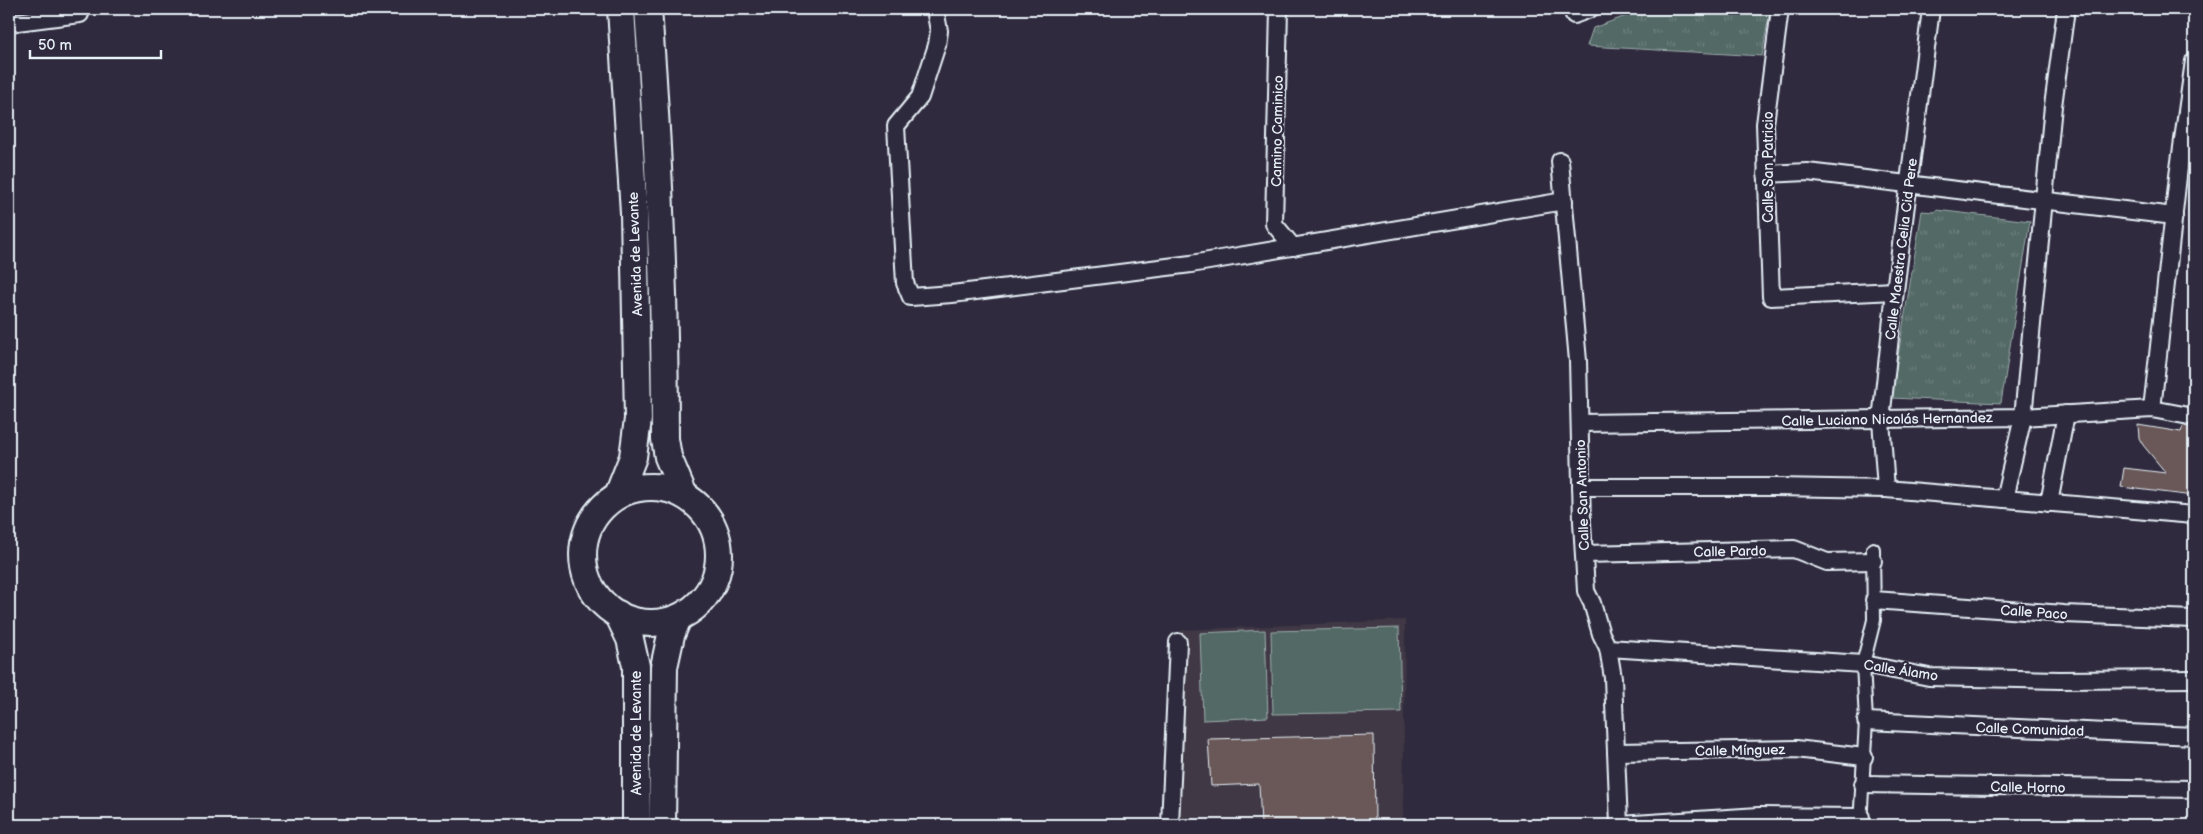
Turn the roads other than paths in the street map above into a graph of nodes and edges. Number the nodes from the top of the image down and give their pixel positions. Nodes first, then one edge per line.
1 (621, 9) edge
2 (648, 9) edge
3 (935, 9) edge
4 (1279, 9) edge
5 (1590, 9) edge
6 (1780, 9) edge
7 (1931, 9) edge
8 (2066, 9) edge
9 (80, 14) dead end
10 (1574, 15) dead end
11 (9, 23) edge
12 (2194, 61) edge
13 (1560, 161) dead end
14 (1766, 174) junction
15 (1908, 184) junction
16 (1564, 201) junction
17 (2044, 202) junction
18 (2174, 216) junction
19 (1293, 247) junction
20 (1895, 291) junction
21 (2152, 409) junction
22 (2066, 414) junction
23 (2194, 416) edge
24 (2023, 417) junction
25 (1881, 420) junction
26 (1580, 423) junction
27 (1581, 487) junction
28 (1886, 489) junction
29 (684, 494) junction
30 (618, 495) junction
31 (2004, 499) junction
32 (2049, 503) junction
33 (2194, 515) edge
34 (1584, 554) junction
35 (1873, 555) joint
36 (1874, 600) junction
37 (618, 614) junction
38 (678, 618) junction
39 (2194, 619) edge
40 (1178, 642) dead end
41 (1608, 648) junction
42 (1863, 664) junction
43 (2194, 679) edge
44 (1866, 721) junction
45 (2194, 736) edge
46 (1616, 752) junction
47 (1864, 757) junction
48 (1862, 784) junction
49 (2194, 789) edge
50 (1860, 821) edge
51 (636, 825) edge
52 (662, 825) edge
53 (1170, 825) edge
54 (1619, 825) edge

1 - 30 main road, Avenida de Levante
2 - 29 main road, Avenida de Levante
3 - 19 street
4 - 19 street, Camino Caminico
5 - 10 street
6 - 14 street, Calle San Patricio
7 - 15 street, Calle Maestra Celia Cid Pere
8 - 17 street
9 - 11 street
12 - 18 street
13 - 16 street, Calle San Antonio
14 - 15 street
14 - 20 street, Calle San Patricio
15 - 17 street
15 - 20 street, Calle Maestra Celia Cid Pere
16 - 19 street
16 - 26 street, Calle San Antonio
17 - 18 street
17 - 24 street
18 - 21 street
20 - 25 street, Calle Maestra Celia Cid Pere
21 - 22 street, Calle Luciano Nicolás Hernandez
21 - 23 street, Calle Luciano Nicolás Hernandez
22 - 24 street, Calle Luciano Nicolás Hernandez
22 - 32 street
24 - 25 street, Calle Luciano Nicolás Hernandez
24 - 31 street
25 - 26 street, Calle Luciano Nicolás Hernandez
25 - 28 street, Calle Maestra Celia Cid Pere
26 - 27 street, Calle San Antonio
27 - 28 street
27 - 34 street, Calle San Antonio
28 - 31 street
29 - 30 main road
29 - 38 main road
30 - 37 main road
31 - 32 street
32 - 33 street
34 - 35 street, Calle Pardo
34 - 41 street, Calle San Antonio
35 - 36 street
36 - 39 street, Calle Paco
36 - 42 street
37 - 38 main road
37 - 51 main road, Avenida de Levante
38 - 52 main road, Avenida de Levante
40 - 53 street
41 - 42 street, Calle Álamo
41 - 46 street, Calle San Antonio
42 - 43 street, Calle Álamo
42 - 44 street
44 - 45 street, Calle Comunidad
44 - 47 street
46 - 47 street, Calle Mínguez
46 - 54 street, Calle San Antonio
47 - 48 street
48 - 49 street, Calle Horno
48 - 50 street
50 - 54 street

